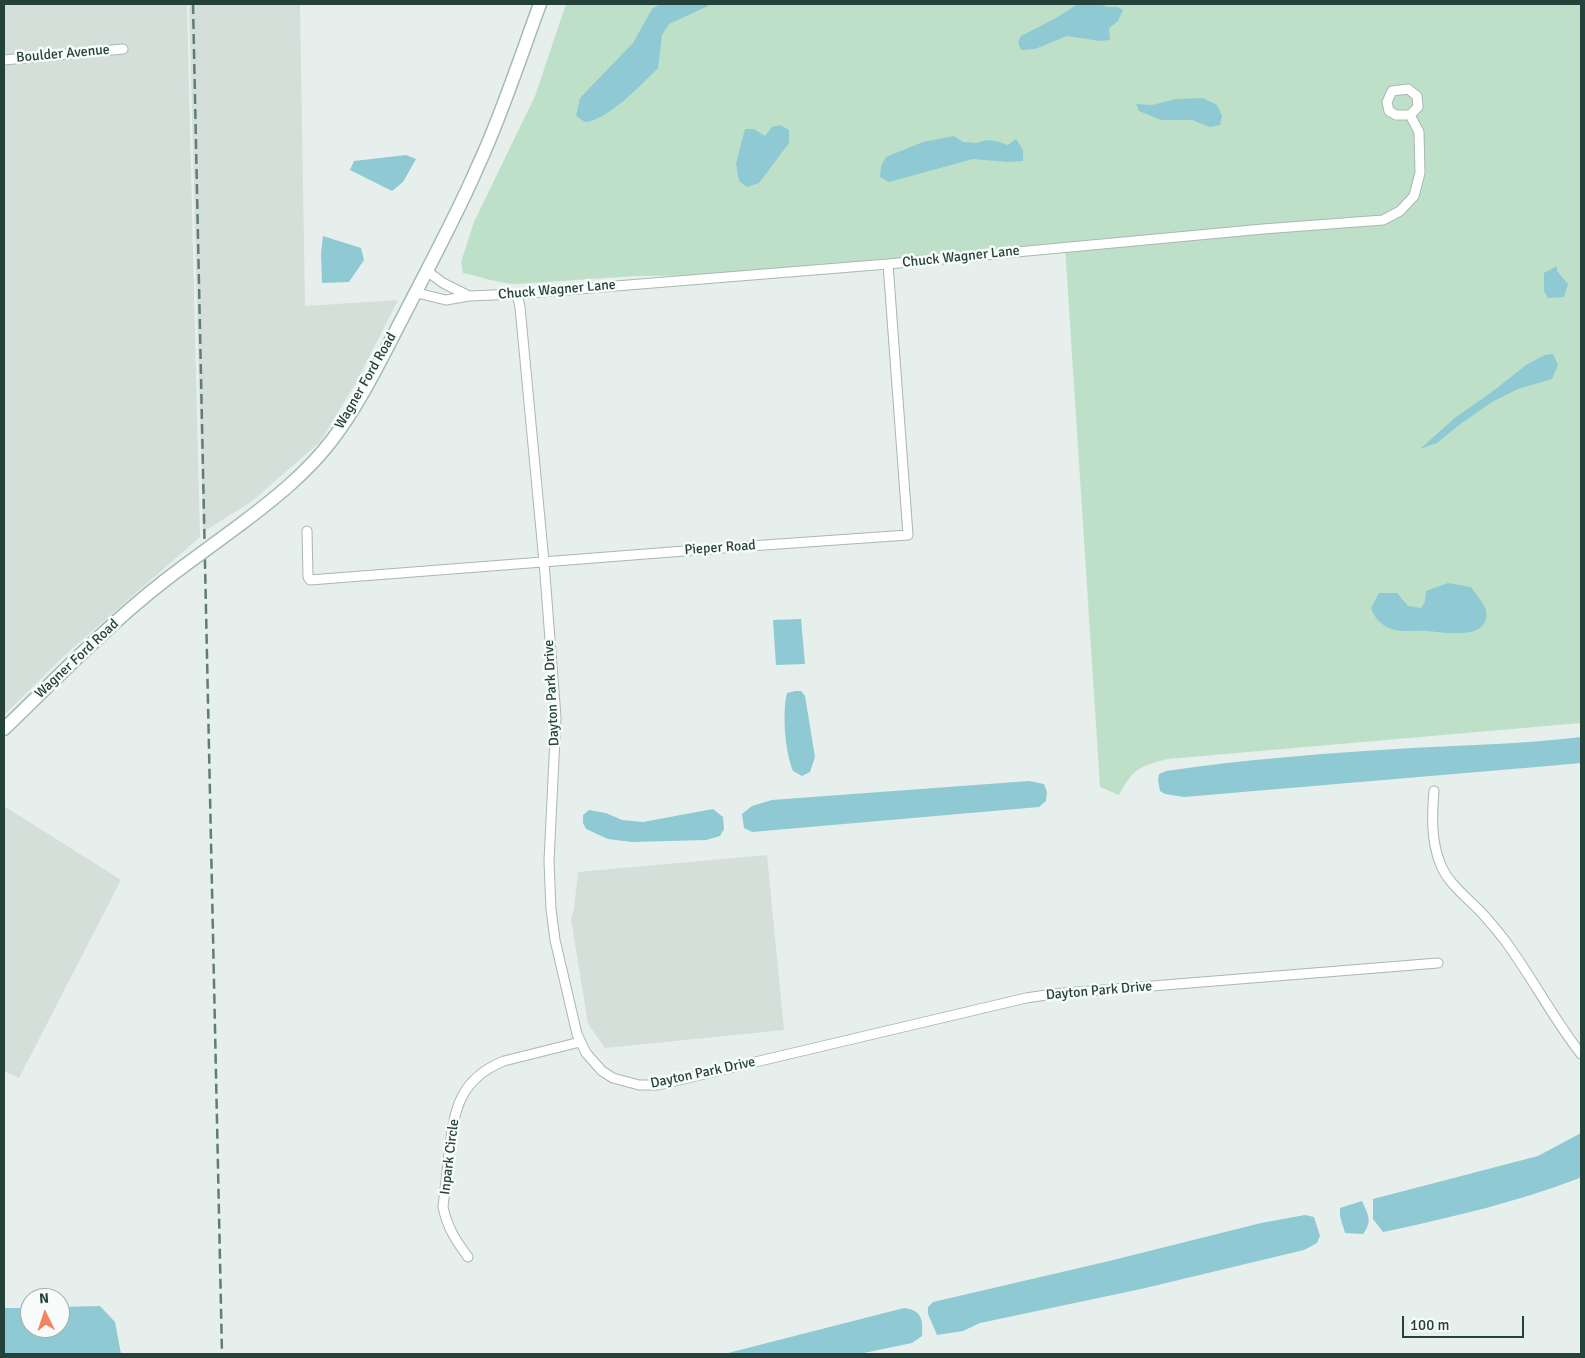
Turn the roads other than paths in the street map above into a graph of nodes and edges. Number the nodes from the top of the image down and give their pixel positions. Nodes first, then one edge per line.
1 (540, 4) edge
2 (123, 49) dead end
3 (4, 60) edge
4 (1410, 116) dead end
5 (888, 264) junction
6 (427, 271) junction
7 (417, 293) junction
8 (517, 294) junction
9 (470, 296) junction
10 (307, 531) dead end
11 (544, 562) junction
12 (4, 729) edge
13 (1434, 791) dead end
14 (1438, 963) dead end
15 (580, 1042) junction
16 (1581, 1054) edge
17 (468, 1257) dead end

1 - 6 main road, Wagner Ford Road
2 - 3 street, Boulder Avenue
4 - 5 street, Chuck Wagner Lane
5 - 8 street, Chuck Wagner Lane
5 - 11 street, Pieper Road
6 - 7 main road, Wagner Ford Road
6 - 9 street
7 - 9 street, Chuck Wagner Lane
7 - 12 main road, Wagner Ford Road, bridge
8 - 9 street, Chuck Wagner Lane
8 - 11 street, Dayton Park Drive
10 - 11 street, Pieper Road
11 - 15 street, Dayton Park Drive
13 - 16 street
14 - 15 street, Dayton Park Drive
15 - 17 street, Inpark Circle

